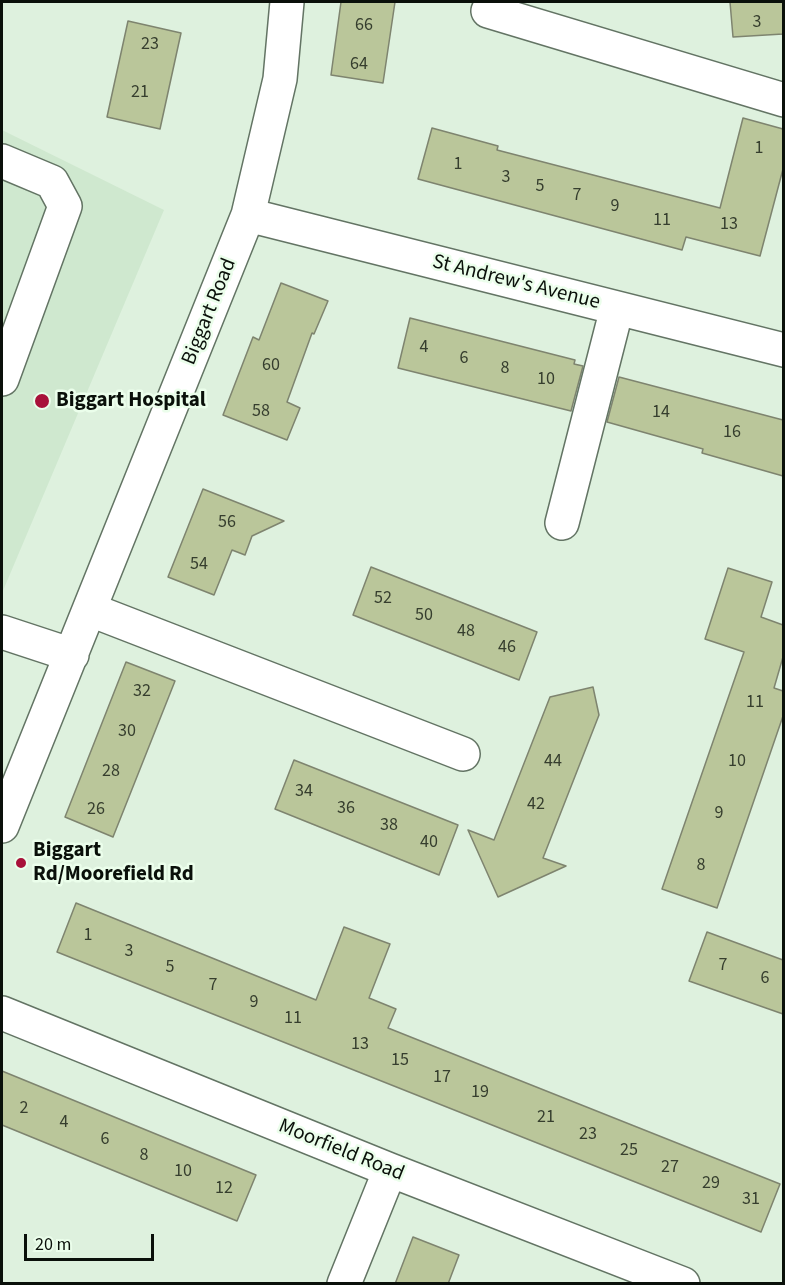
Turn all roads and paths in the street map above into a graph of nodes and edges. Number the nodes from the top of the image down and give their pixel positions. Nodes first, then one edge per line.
1 (287, 2) edge
2 (488, 11) dead end
3 (783, 100) edge
4 (2, 161) edge
5 (249, 215) junction
6 (617, 308) junction
7 (783, 350) edge
8 (2, 379) edge
9 (562, 523) dead end
10 (91, 610) junction
11 (2, 632) edge
12 (72, 655) junction
13 (463, 754) dead end
14 (2, 826) edge
15 (2, 1013) edge
16 (390, 1170) junction
17 (344, 1284) edge
18 (683, 1284) edge

1 - 5 street, Biggart Road
2 - 3 street
4 - 8 street
5 - 6 street, St Andrew's Avenue
5 - 10 street, Biggart Road
6 - 7 street, St Andrew's Avenue
6 - 9 street
10 - 12 street, Biggart Road
10 - 13 street
11 - 12 street
12 - 14 street, Biggart Road
15 - 16 street, Moorfield Road
16 - 17 street
16 - 18 street, Moorfield Road

